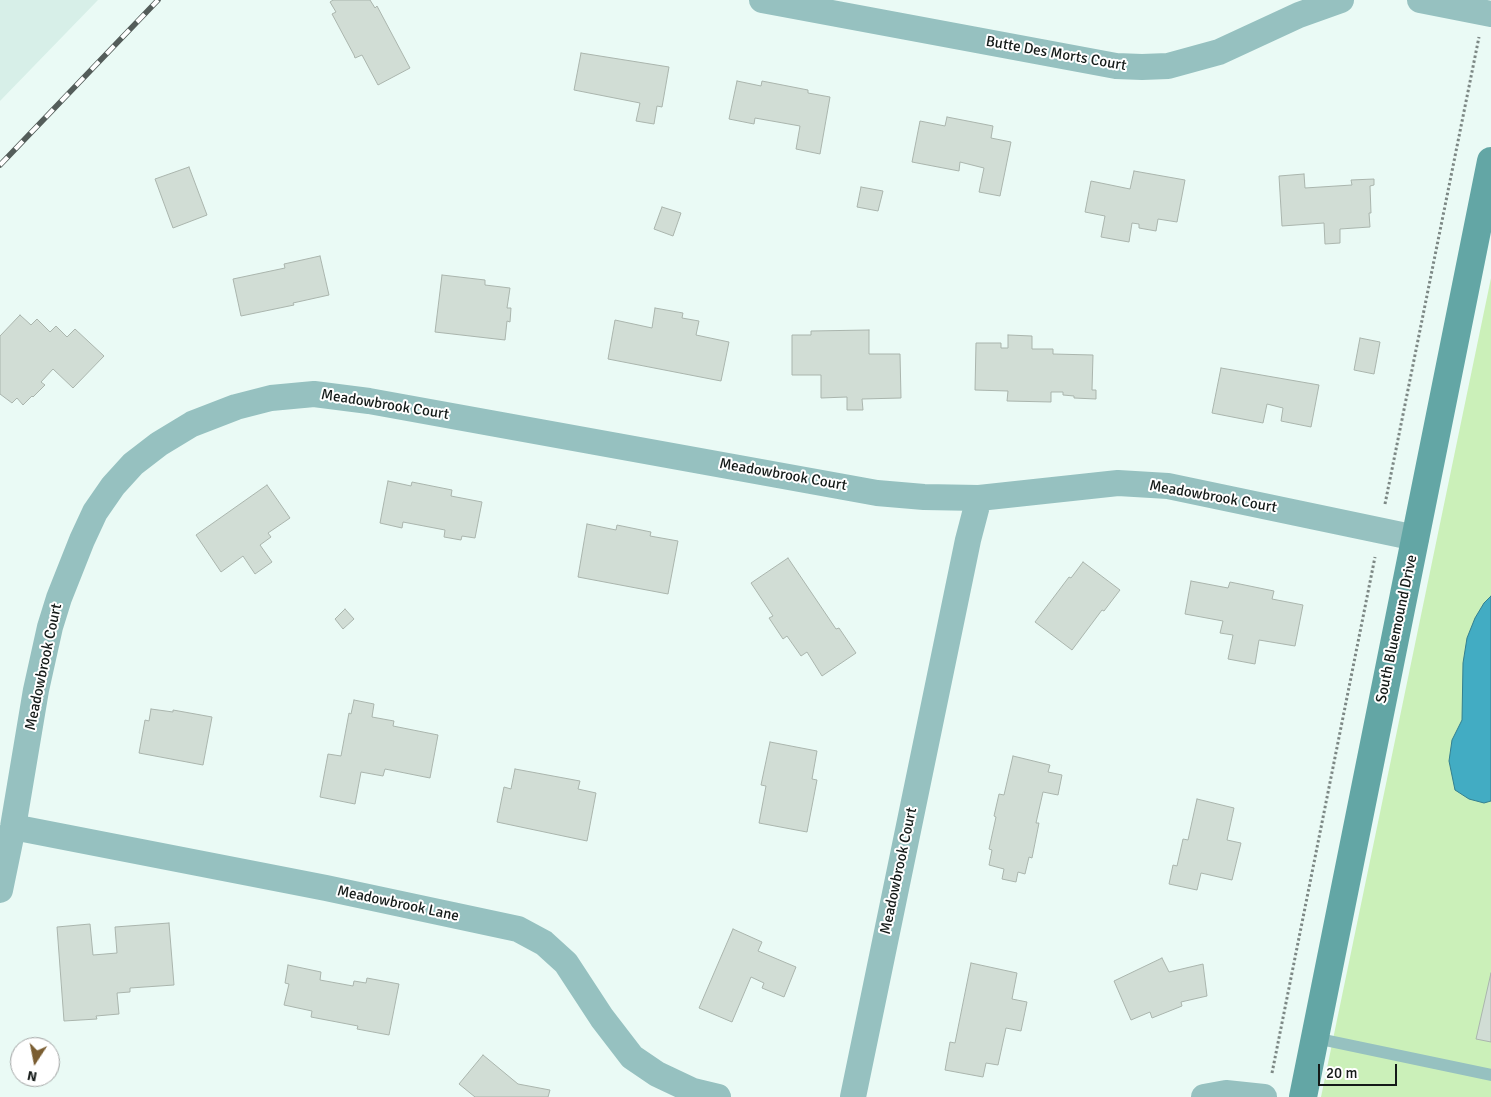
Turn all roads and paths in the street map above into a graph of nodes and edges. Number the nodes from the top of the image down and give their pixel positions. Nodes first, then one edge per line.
1 (762, 0) edge
2 (1341, 0) edge
3 (1420, 0) edge
4 (1491, 14) edge
5 (1491, 161) edge
6 (979, 498) junction
7 (1416, 538) junction
8 (13, 827) junction
9 (0, 890) edge
10 (1315, 1038) junction
11 (1491, 1074) edge
12 (718, 1097) edge
13 (853, 1097) edge
14 (1204, 1097) edge
15 (1264, 1097) edge
16 (1303, 1097) edge

1 - 2 street, Butte Des Morts Court
3 - 4 street
5 - 7 main road, South Bluemound Drive
6 - 7 street, Meadowbrook Court
6 - 8 street, Meadowbrook Court
6 - 13 street, Meadowbrook Court
7 - 10 main road, South Bluemound Drive
8 - 9 street, Meadowbrook Court
8 - 12 street, Meadowbrook Lane
10 - 11 lane
10 - 16 main road, South Bluemound Drive
14 - 15 street

